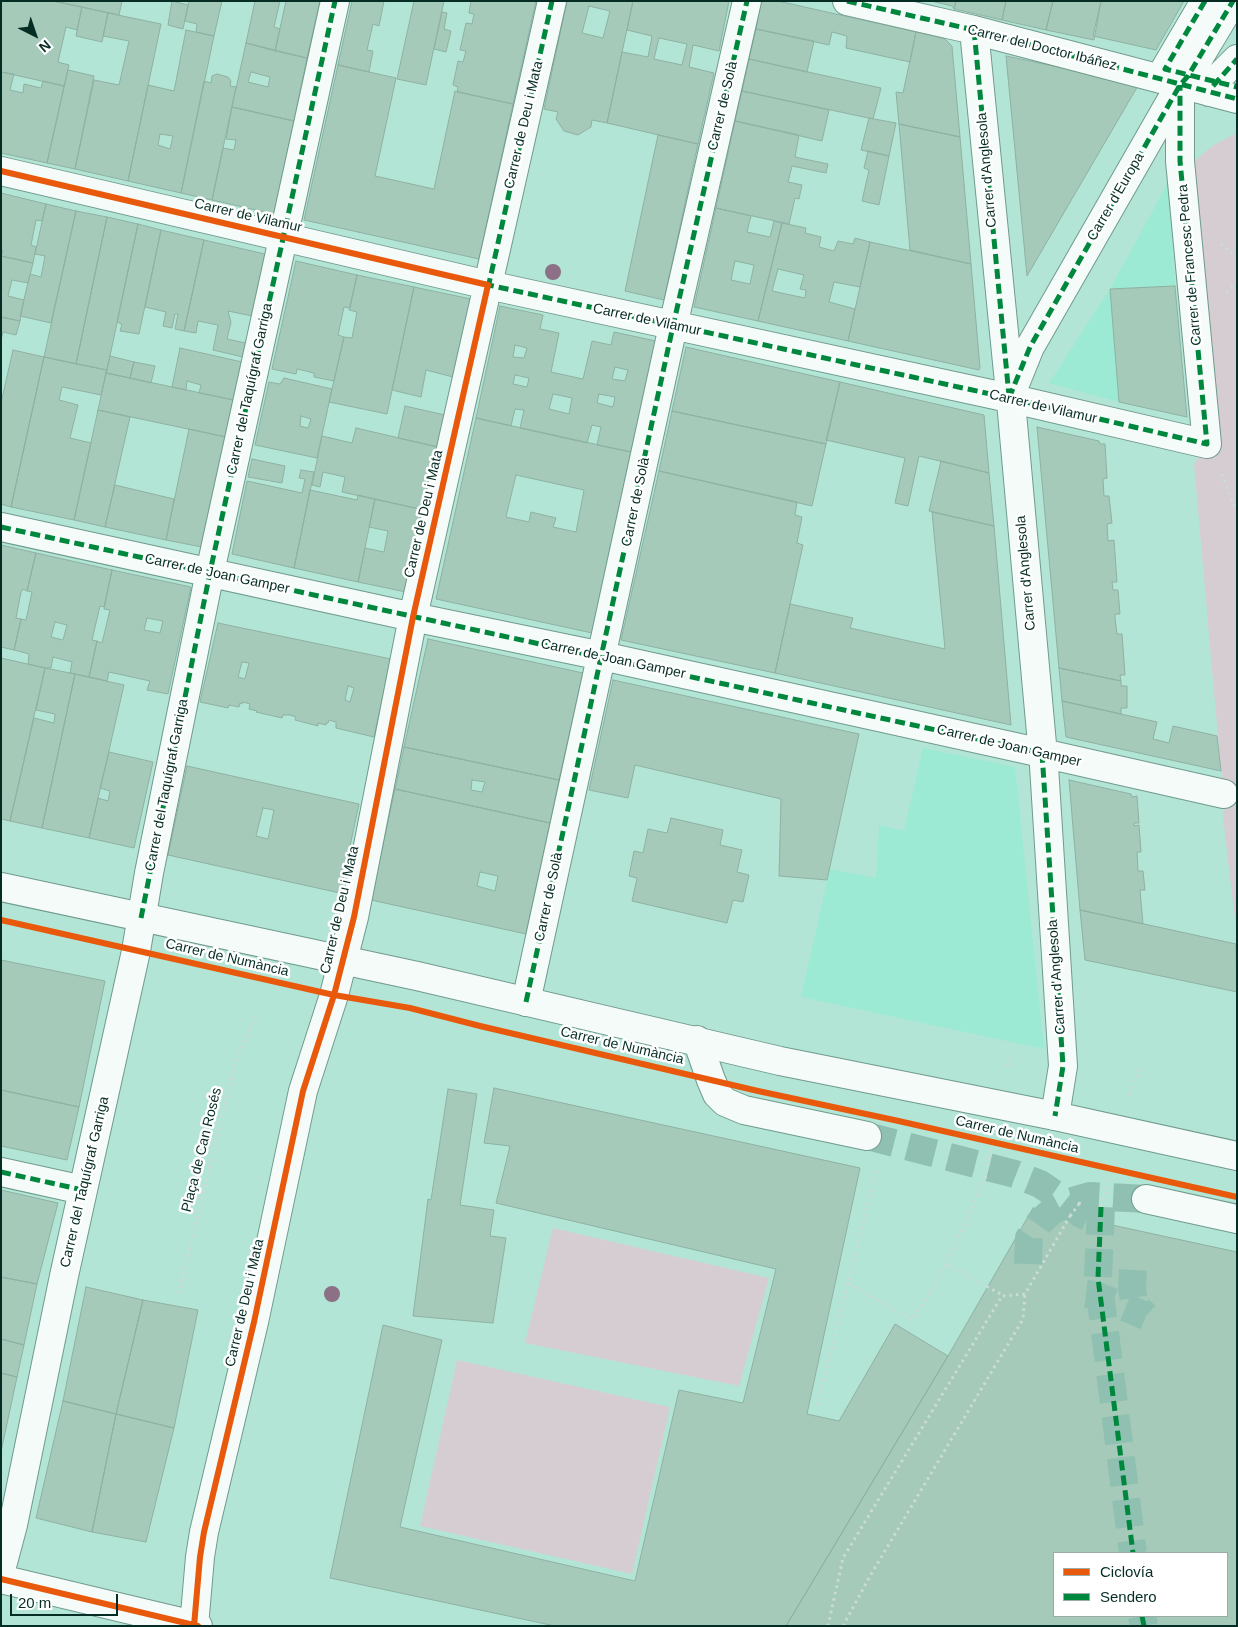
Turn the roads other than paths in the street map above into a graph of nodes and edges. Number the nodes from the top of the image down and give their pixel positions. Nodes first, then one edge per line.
1 (335, 1) edge
2 (552, 1) edge
3 (746, 1) edge
4 (847, 1) edge
5 (1205, 1) edge
6 (1233, 1) edge
7 (974, 30) junction
8 (1237, 59) edge
9 (1178, 77) junction
10 (1220, 87) edge
11 (1237, 99) edge
12 (1, 171) edge
13 (283, 237) junction
14 (488, 286) junction
15 (673, 326) junction
16 (1009, 398) junction
17 (1207, 444) joint
18 (1, 527) edge
19 (210, 572) junction
20 (413, 617) junction
21 (602, 656) junction
22 (1042, 752) junction
23 (1224, 794) dead end
24 (1, 887) edge
25 (141, 918) junction
26 (342, 960) junction
27 (526, 1002) junction
28 (697, 1040) junction
29 (1055, 1116) junction
30 (867, 1136) tunnel mouth
31 (1237, 1156) edge
32 (1, 1172) edge
33 (83, 1190) junction
34 (1146, 1199) tunnel mouth
35 (1237, 1219) edge
36 (1, 1570) edge
37 (1, 1579) edge
38 (195, 1625) edge

1 - 13 street, Carrer del Taquígraf Garriga
2 - 14 street, Carrer de Deu i Mata
3 - 15 street, Carrer de Solà
4 - 7 street, Carrer del Doctor Ibáñez
5 - 9 street, Carrer d'Europa
6 - 9 street, Carrer d'Europa
7 - 9 street, Carrer del Doctor Ibáñez
7 - 16 street, Carrer d'Anglesola
8 - 10 street
9 - 10 street, Carrer del Doctor Ibáñez
9 - 16 street, Carrer d'Europa
9 - 17 street, Carrer de Francesc Pedra
10 - 11 street, Carrer del Doctor Ibáñez
12 - 13 street, Carrer de Vilamur
13 - 14 street, Carrer de Vilamur
13 - 19 street, Carrer del Taquígraf Garriga
14 - 15 street, Carrer de Vilamur
14 - 20 street, Carrer de Deu i Mata
15 - 16 street, Carrer de Vilamur
15 - 21 street, Carrer de Solà
16 - 17 street, Carrer de Vilamur
16 - 22 street, Carrer d'Anglesola
18 - 19 street, Carrer de Joan Gamper
19 - 20 street, Carrer de Joan Gamper
19 - 25 street, Carrer del Taquígraf Garriga
20 - 21 street, Carrer de Joan Gamper
20 - 26 street, Carrer de Deu i Mata
21 - 22 street, Carrer de Joan Gamper
21 - 27 street, Carrer de Solà
22 - 23 street, Carrer de Joan Gamper
22 - 29 street, Carrer d'Anglesola
24 - 25 street, Carrer de Numància
25 - 26 street, Carrer de Numància
25 - 33 street, Carrer del Taquígraf Garriga
26 - 27 street, Carrer de Numància
26 - 38 street, Carrer de Deu i Mata
27 - 28 street, Carrer de Numància
28 - 29 street, Carrer de Numància
28 - 30 street
29 - 31 street, Carrer de Numància
32 - 33 street
33 - 36 street, Carrer del Taquígraf Garriga
34 - 35 street
37 - 38 street

